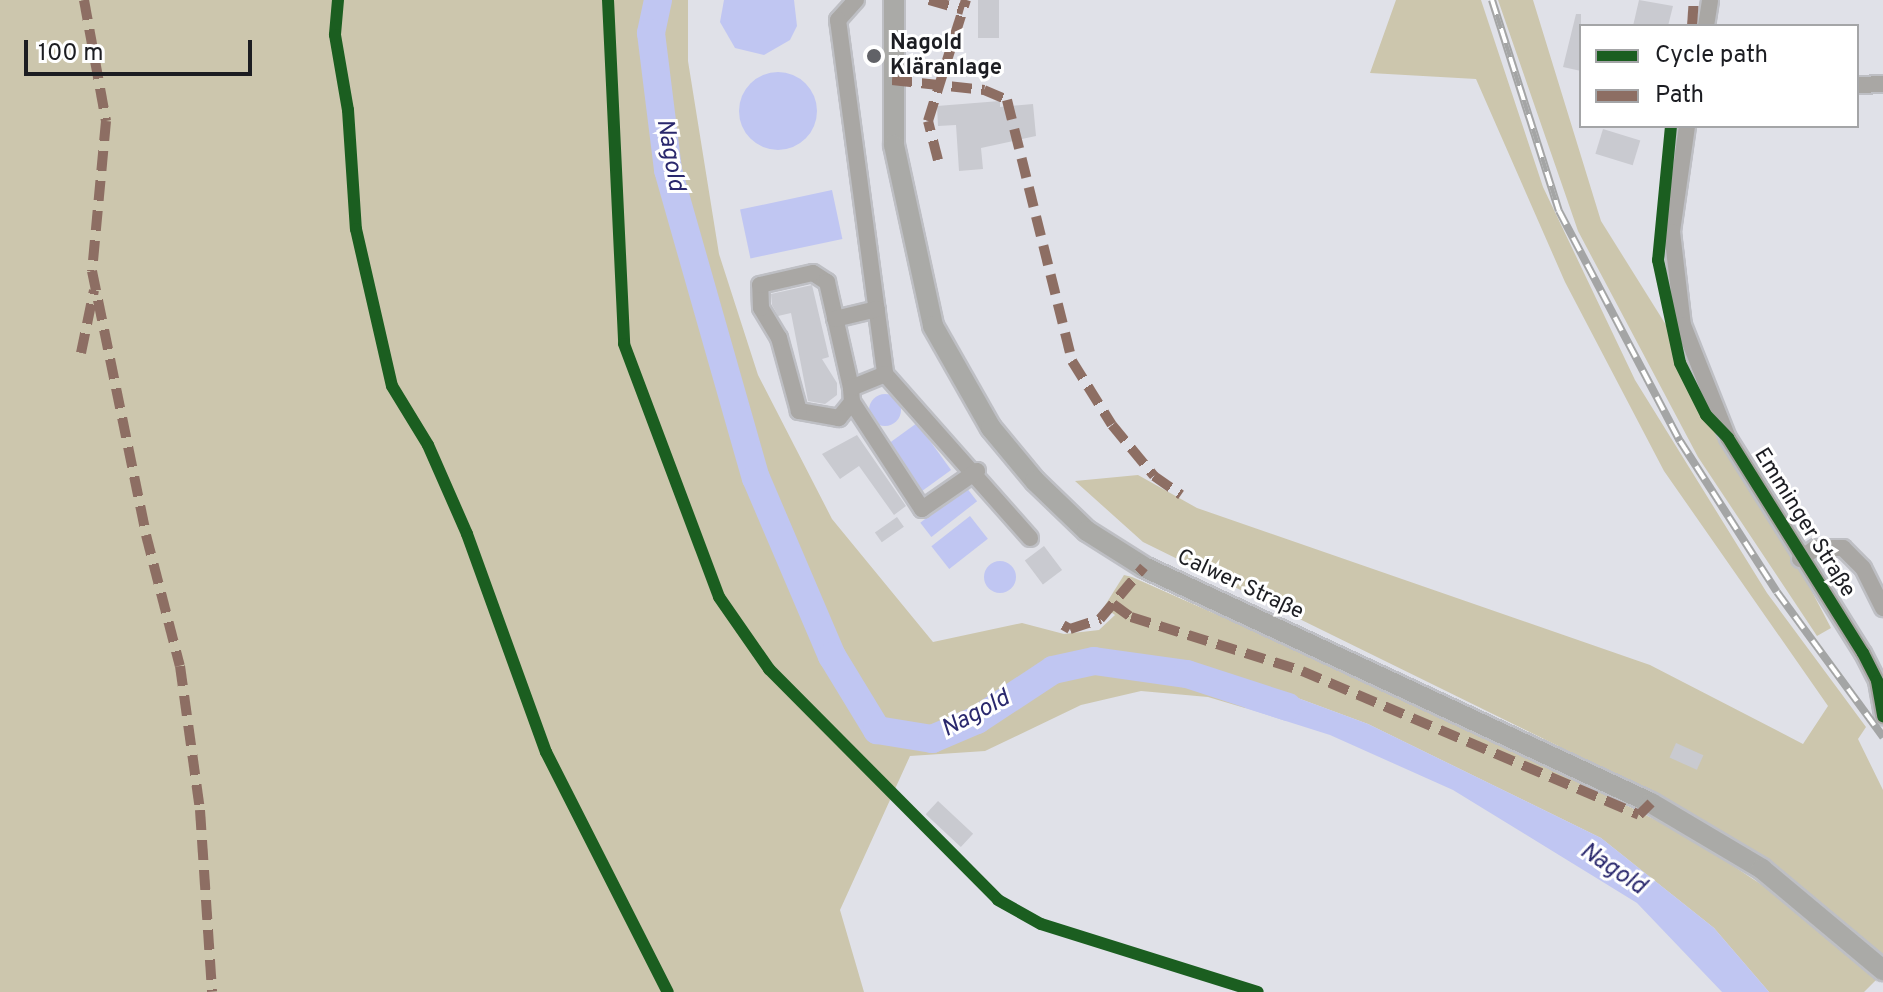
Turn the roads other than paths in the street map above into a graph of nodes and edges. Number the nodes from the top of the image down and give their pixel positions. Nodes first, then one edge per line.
1 (856, 0) edge
2 (894, 0) edge
3 (1710, 0) edge
4 (1706, 24) edge
5 (1883, 84) edge
6 (1859, 85) edge
7 (1687, 128) edge
8 (877, 309) junction
9 (835, 319) junction
10 (885, 374) junction
11 (851, 395) junction
12 (977, 471) junction
13 (1030, 538) dead end
14 (1800, 559) junction
15 (1883, 608) edge
16 (1883, 716) edge
17 (1883, 970) edge

1 - 8 street
2 - 17 main road, Calwer Straße
3 - 4 street
5 - 6 street
7 - 14 street, Emminger Straße
8 - 9 street
8 - 10 street
9 - 11 street
9 - 11 street
10 - 11 street
10 - 12 street
11 - 12 street
12 - 13 street
14 - 15 street
14 - 16 street, Emminger Straße

